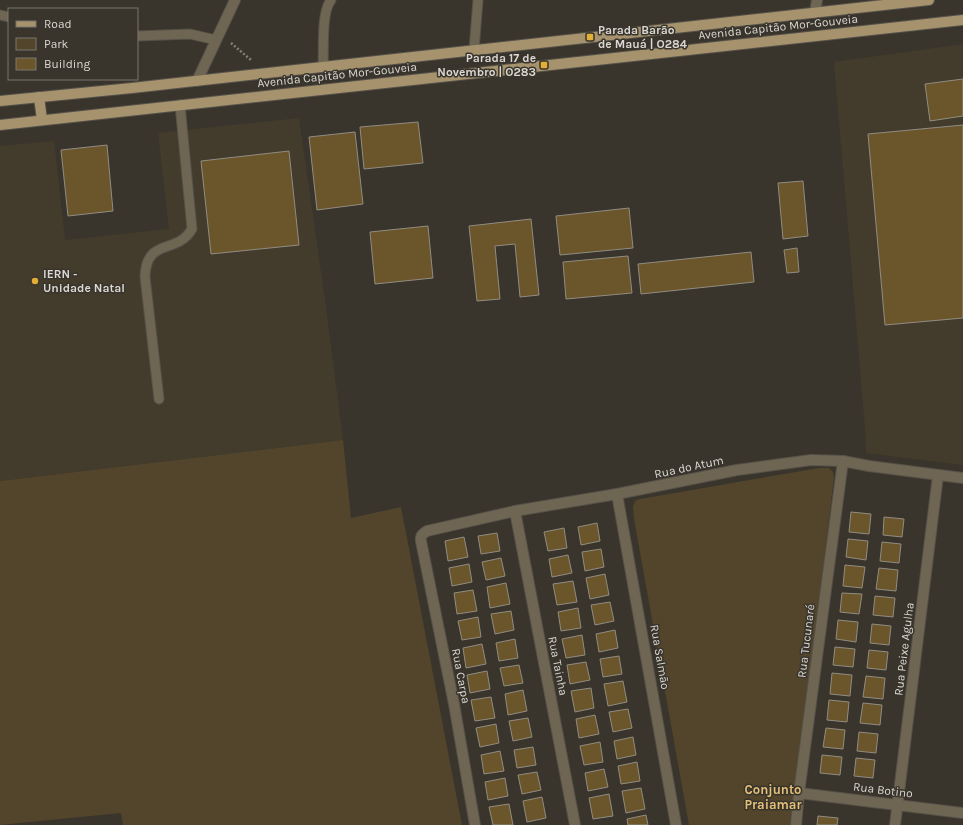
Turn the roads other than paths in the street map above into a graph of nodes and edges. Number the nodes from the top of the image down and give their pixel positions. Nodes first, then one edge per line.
1 (235, 0) edge
2 (331, 0) edge
3 (478, 0) edge
4 (817, 0) edge
5 (929, 0) edge
6 (815, 13) junction
7 (963, 20) edge
8 (138, 36) edge
9 (218, 37) junction
10 (474, 50) junction
11 (323, 67) junction
12 (197, 81) junction
13 (39, 97) junction
14 (0, 101) edge
15 (180, 105) junction
16 (42, 120) junction
17 (0, 125) edge
18 (159, 399) dead end
19 (843, 461) junction
20 (938, 475) junction
21 (963, 478) edge
22 (618, 494) junction
23 (515, 511) junction
24 (423, 533) joint
25 (799, 793) junction
26 (897, 805) junction
27 (963, 813) edge
28 (475, 825) edge
29 (575, 825) edge
30 (676, 825) edge
31 (796, 825) edge
32 (895, 825) edge

1 - 9 street
2 - 11 lane
3 - 10 lane
4 - 6 street
5 - 6 main road, Avenida Capitão Mor-Gouveia
6 - 10 main road, Avenida Capitão Mor-Gouveia
7 - 15 main road, Avenida Capitão Mor-Gouveia
8 - 9 lane
9 - 12 street
10 - 11 main road, Avenida Capitão Mor-Gouveia
11 - 12 main road, Avenida Capitão Mor-Gouveia
12 - 13 main road, Avenida Capitão Mor-Gouveia
13 - 14 main road, Avenida Capitão Mor-Gouveia
13 - 16 main road
15 - 16 main road, Avenida Capitão Mor-Gouveia
15 - 18 lane
16 - 17 main road, Avenida Capitão Mor-Gouveia
19 - 20 street, Rua do Atum
19 - 22 street, Rua do Atum
19 - 25 street, Rua Tucunaré
20 - 21 street, Rua do Atum
20 - 26 street, Rua Peixe Agulha
22 - 23 street, Rua do Atum
22 - 30 street, Rua Salmão
23 - 24 street, Rua do Atum
23 - 29 street, Rua Tainha
24 - 28 street, Rua Carpa
25 - 26 street, Rua Botino
25 - 31 street, Rua Tucunaré
26 - 27 street, Rua Botino
26 - 32 street, Rua Peixe Agulha

